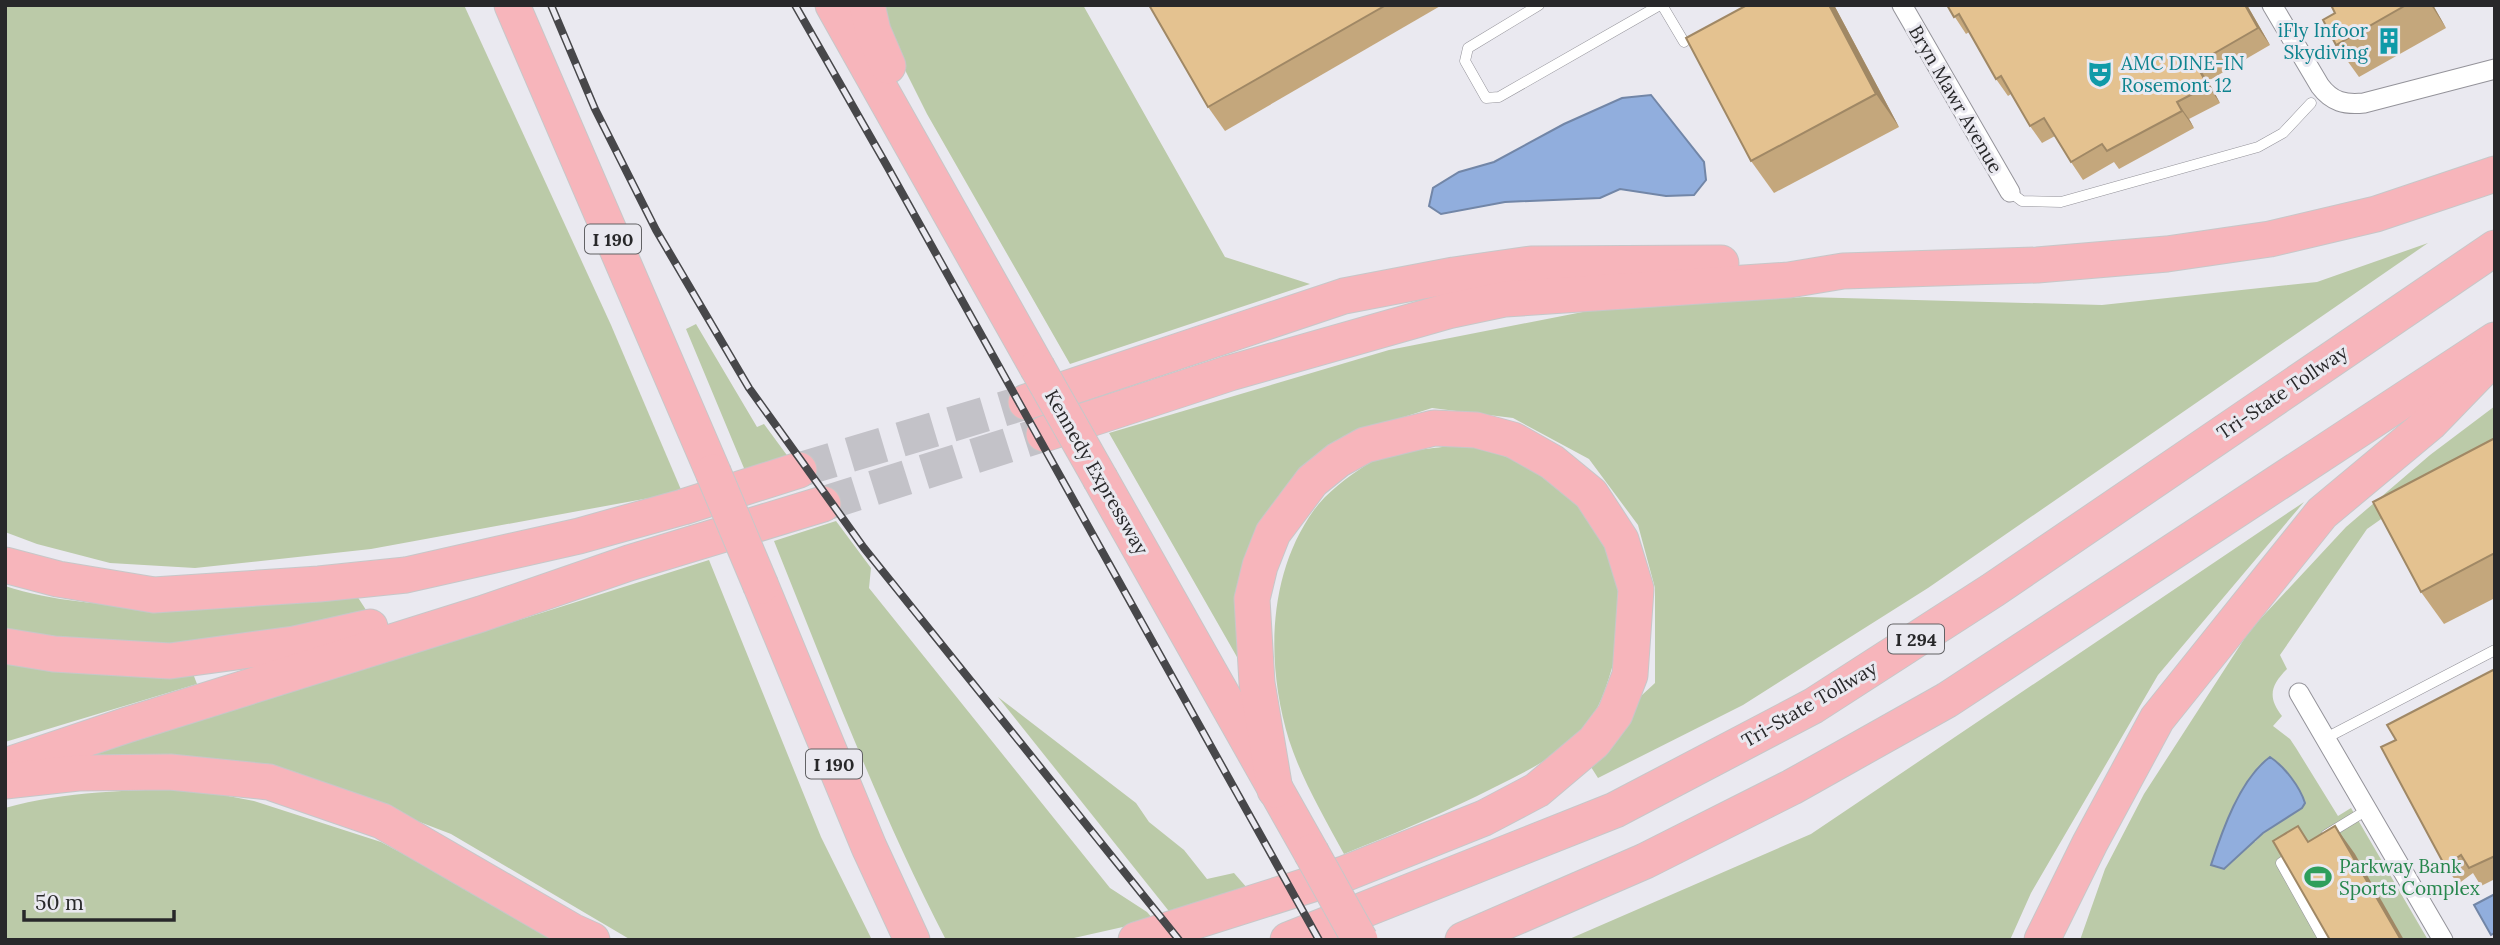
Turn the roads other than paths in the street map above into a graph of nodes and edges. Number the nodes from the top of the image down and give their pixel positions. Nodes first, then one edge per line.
1 (512, 5) edge
2 (833, 5) edge
3 (867, 5) edge
4 (1539, 5) edge
5 (1661, 5) edge
6 (1902, 5) edge
7 (2273, 5) edge
8 (1684, 42) dead end
9 (2495, 69) edge
10 (2311, 103) dead end
11 (2495, 174) edge
12 (2010, 192) joint
13 (2495, 247) edge
14 (1843, 271) junction
15 (1008, 314) junction
16 (2495, 340) edge
17 (2495, 356) edge
18 (1026, 402) tunnel mouth
19 (1044, 434) tunnel mouth
20 (799, 470) tunnel mouth
21 (823, 504) tunnel mouth
22 (5, 565) edge
23 (481, 614) junction
24 (5, 646) edge
25 (2495, 649) edge
26 (2299, 693) dead end
27 (2326, 738) junction
28 (5, 766) edge
29 (5, 781) edge
30 (1275, 790) junction
31 (2367, 810) junction
32 (2090, 843) junction
33 (2313, 843) edge
34 (2302, 850) edge
35 (592, 940) edge
36 (912, 940) edge
37 (1136, 940) edge
38 (1288, 940) edge
39 (1360, 940) edge
40 (1463, 940) edge
41 (2042, 940) edge
42 (2064, 940) edge
43 (2324, 940) edge
44 (2443, 940) edge

1 - 36 highway, I 190, bridge
2 - 15 highway, Kennedy Expressway
3 - 15 highway
4 - 5 lane
5 - 8 lane
6 - 12 street, Bryn Mawr Avenue
7 - 9 street
10 - 12 lane
11 - 14 highway
13 - 38 highway, Tri-State Tollway / I 294
14 - 18 highway
14 - 19 highway
15 - 30 highway, Kennedy Expressway, bridge
16 - 40 highway
17 - 32 highway
20 - 22 highway
21 - 23 highway
23 - 24 highway
23 - 28 highway
25 - 27 lane
26 - 27 street
27 - 31 street
29 - 35 highway
30 - 37 highway
30 - 39 highway, Kennedy Expressway, bridge
31 - 33 lane
31 - 44 street
32 - 41 highway
32 - 42 highway
34 - 43 lane

